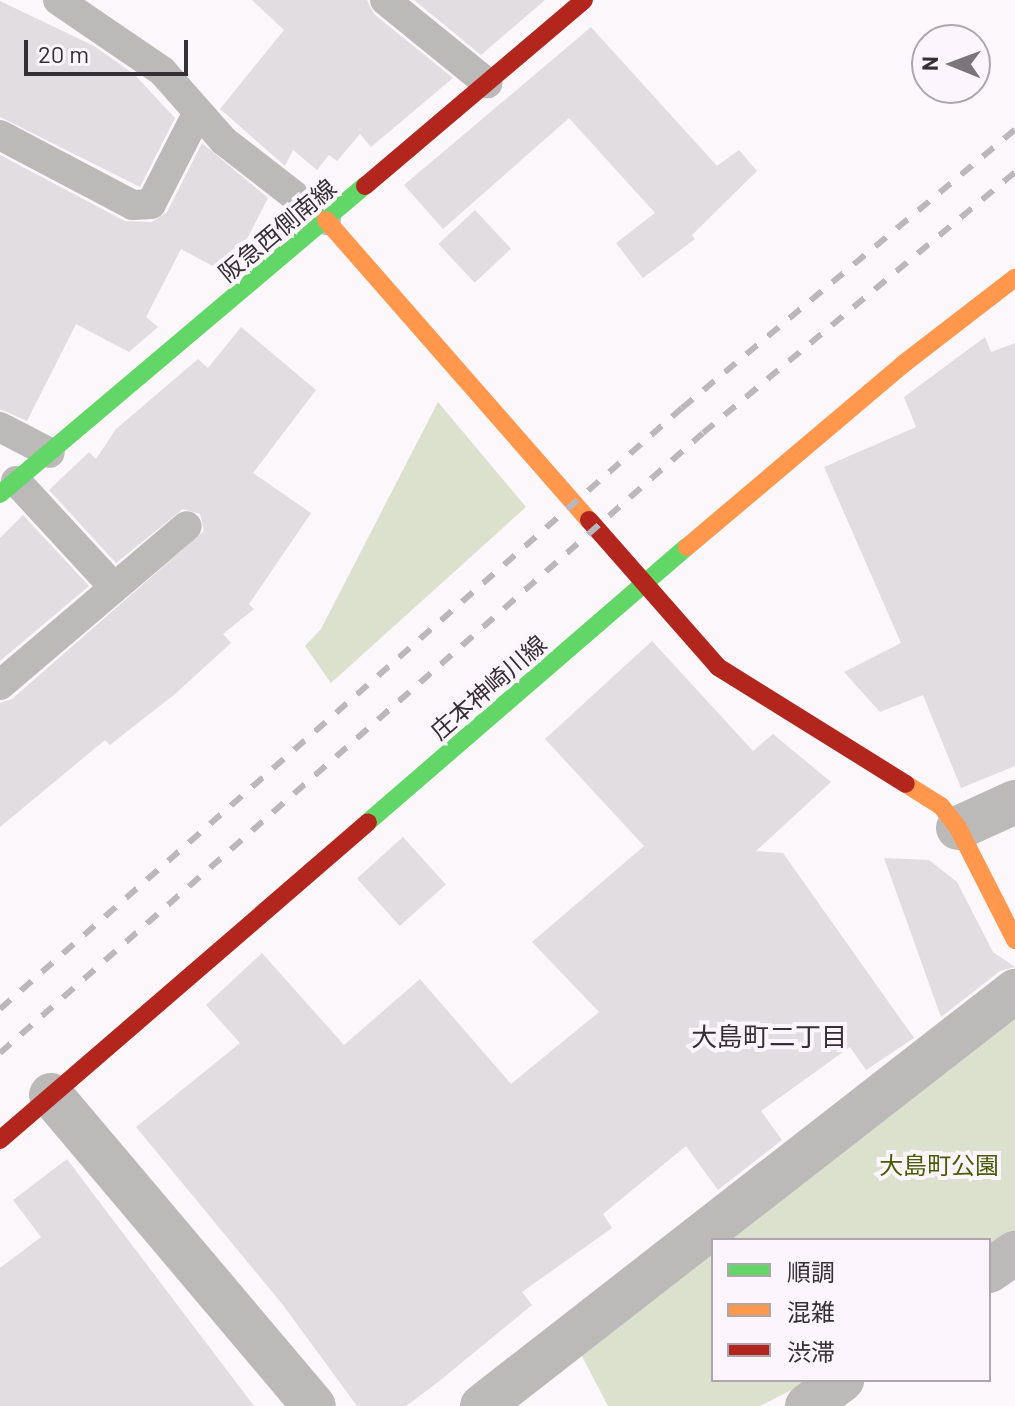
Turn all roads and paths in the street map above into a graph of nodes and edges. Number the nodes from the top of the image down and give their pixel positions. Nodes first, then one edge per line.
1 (58, 0) edge
2 (385, 0) edge
3 (584, 0) edge
4 (487, 83) junction
5 (198, 112) junction
6 (0, 135) edge
7 (326, 220) junction
8 (1015, 278) edge
9 (0, 427) edge
10 (50, 453) junction
11 (8, 488) edge
12 (187, 526) dead end
13 (645, 583) junction
14 (113, 586) junction
15 (0, 685) edge
16 (1015, 802) edge
17 (958, 828) junction
18 (1015, 940) edge
19 (1015, 991) edge
20 (51, 1095) junction
21 (0, 1140) edge
22 (1015, 1253) edge
23 (991, 1270) edge
24 (839, 1382) edge
25 (314, 1406) edge
26 (482, 1406) edge
27 (807, 1406) edge

1 - 5 lane
2 - 4 lane
3 - 4 street, 阪急西側南線
4 - 7 street, 阪急西側南線
5 - 6 lane
5 - 7 lane
7 - 10 street, 阪急西側南線
7 - 13 street
8 - 13 street, 庄本神崎川線
9 - 10 lane
10 - 11 street, 阪急西側南線
11 - 14 lane
12 - 14 lane
13 - 17 street
13 - 20 street, 庄本神崎川線
14 - 15 lane
16 - 17 street
17 - 18 street
19 - 26 street
20 - 21 street, 庄本神崎川線
20 - 25 street
22 - 23 street
24 - 27 street

